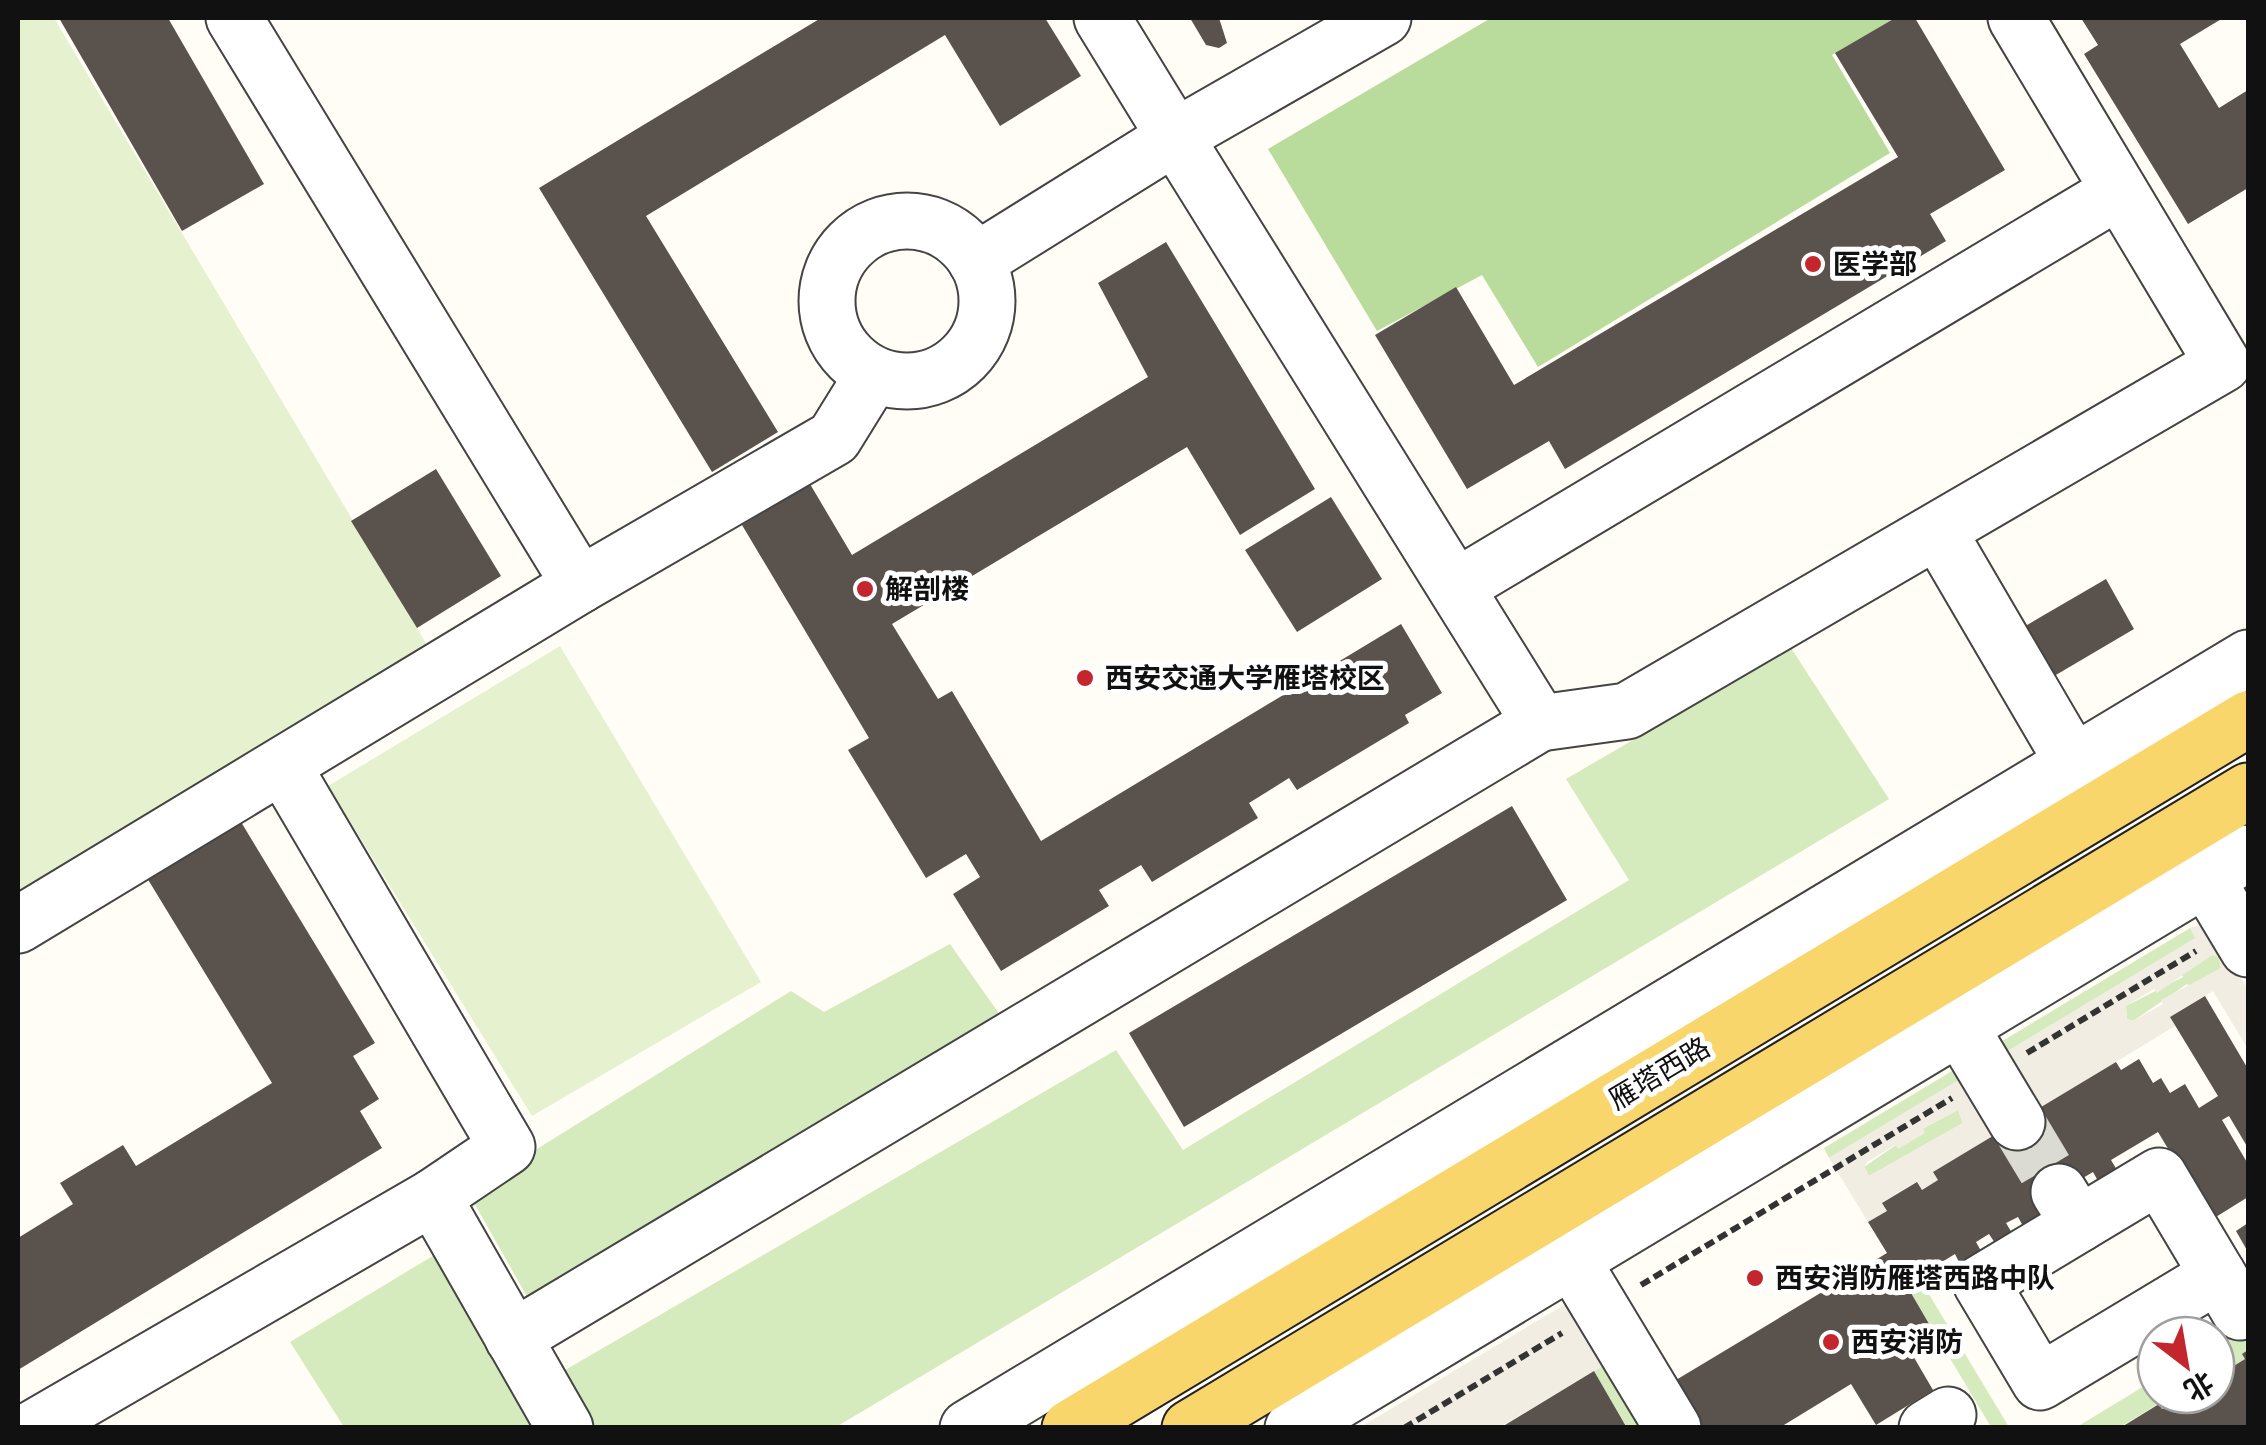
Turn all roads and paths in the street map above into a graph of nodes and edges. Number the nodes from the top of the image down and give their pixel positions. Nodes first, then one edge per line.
1 (234, 18) edge
2 (1102, 18) edge
3 (1383, 18) edge
4 (2016, 18) edge
5 (1175, 137) junction
6 (2119, 192) junction
7 (976, 261) junction
8 (874, 375) junction
9 (1939, 533) junction
10 (580, 585) junction
11 (1458, 586) junction
12 (2248, 658) edge
13 (2248, 719) edge
14 (1540, 723) junction
15 (283, 766) junction
16 (2087, 786) junction
17 (2248, 791) edge
18 (2211, 855) edge
19 (18, 925) edge
20 (2242, 938) edge
21 (1960, 1026) junction
22 (1990, 1076) junction
23 (2017, 1122) tunnel mouth
24 (433, 1197) junction
25 (1558, 1237) junction
26 (2233, 1291) edge
27 (1602, 1309) junction
28 (514, 1338) junction
29 (34, 1428) edge
30 (565, 1428) edge
31 (968, 1428) edge
32 (1070, 1428) edge
33 (1190, 1428) edge
34 (1293, 1428) edge
35 (1404, 1428) edge
36 (1673, 1428) edge

1 - 10 street
2 - 5 street
3 - 5 street
4 - 6 street
5 - 7 street
5 - 11 street
6 - 9 street
6 - 11 street
7 - 8 street
7 - 8 street
8 - 10 street
9 - 14 street
9 - 16 street
10 - 15 street
11 - 14 street
12 - 16 street
13 - 16 main road, 雁塔西路
14 - 28 street
15 - 19 street
15 - 24 street
16 - 31 street
16 - 32 main road, 雁塔西路
17 - 18 main road
18 - 20 street
18 - 21 street
18 - 25 main road
20 - 22 path
21 - 22 street
21 - 25 street
22 - 23 street
22 - 27 path
24 - 28 street
24 - 29 street
25 - 27 street
25 - 33 main road
25 - 34 street
26 - 26 street
27 - 35 path
27 - 36 street
28 - 30 street

